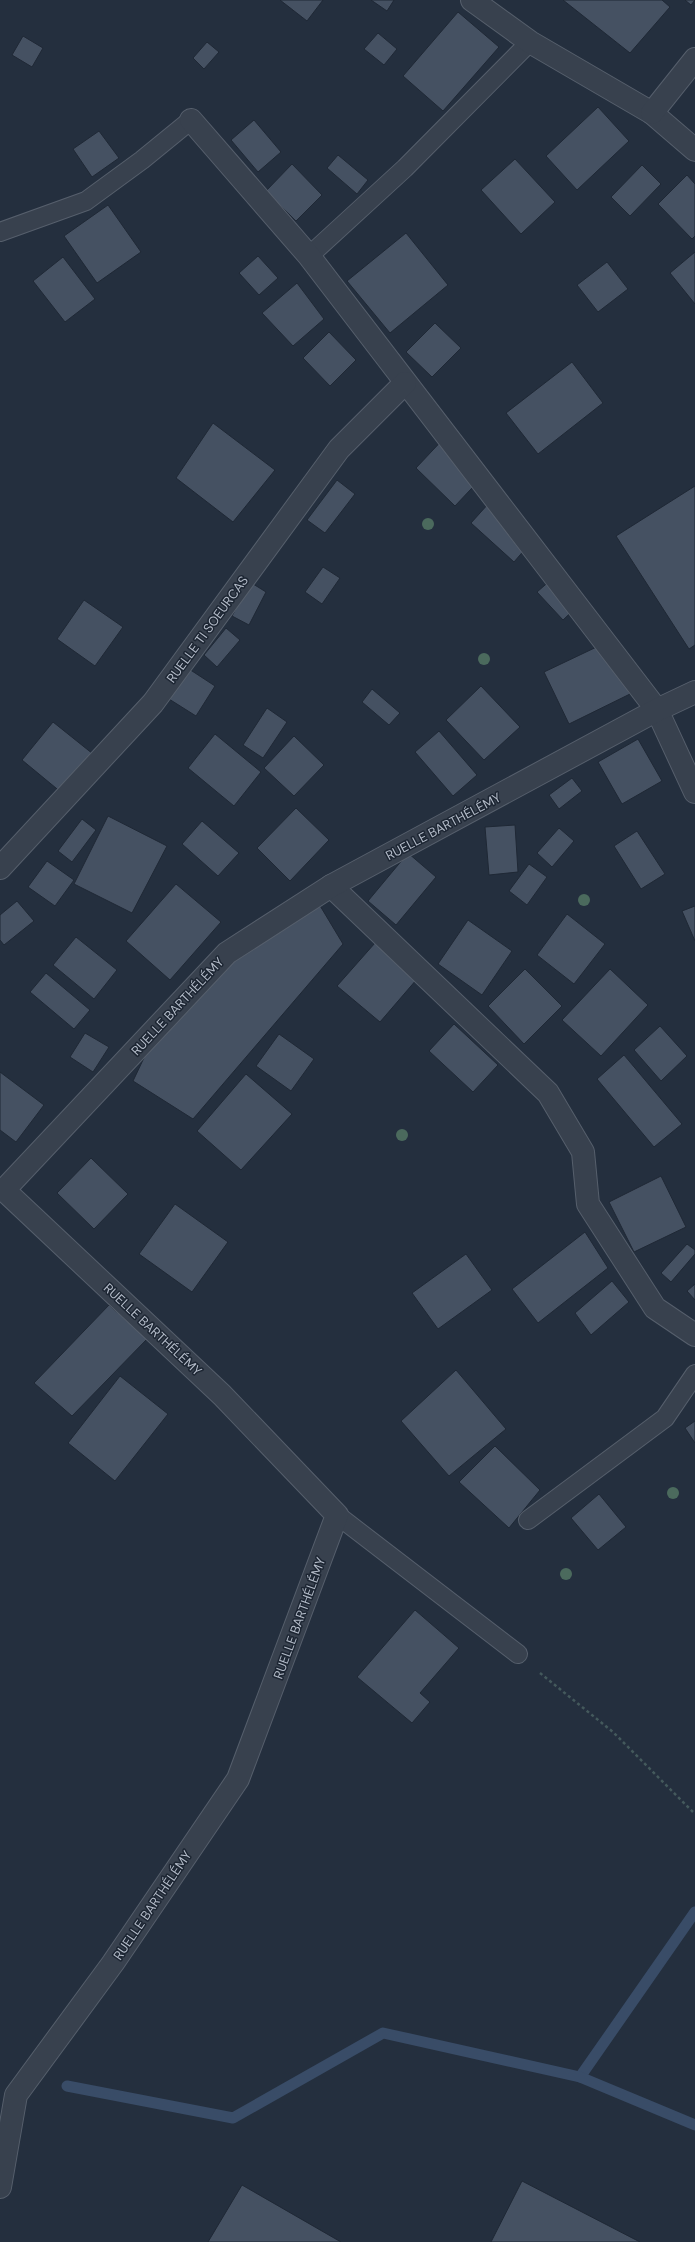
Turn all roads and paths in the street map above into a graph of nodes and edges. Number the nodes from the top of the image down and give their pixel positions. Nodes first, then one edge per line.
1 (472, 0) edge
2 (530, 42) junction
3 (695, 59) edge
4 (652, 113) junction
5 (191, 120) joint
6 (695, 150) edge
7 (0, 232) edge
8 (308, 256) junction
9 (405, 383) junction
10 (695, 692) edge
11 (657, 710) junction
12 (695, 792) edge
13 (0, 868) edge
14 (331, 886) junction
15 (695, 1335) edge
16 (695, 1374) edge
17 (337, 1514) junction
18 (528, 1520) dead end
19 (518, 1654) joint
20 (695, 1814) edge
21 (0, 2187) edge

1 - 2 street
2 - 4 street
2 - 8 lane
3 - 4 street
4 - 6 street
5 - 7 lane
5 - 8 street
8 - 9 street
9 - 11 street
9 - 13 street, RUELLE TI SOEURCAS
10 - 11 street, RUELLE BARTHÉLÉMY
11 - 12 street
11 - 14 street, RUELLE BARTHÉLÉMY
14 - 15 street
14 - 17 street, RUELLE BARTHÉLÉMY
16 - 18 lane
17 - 19 lane
17 - 21 street, RUELLE BARTHÉLÉMY
19 - 20 path

